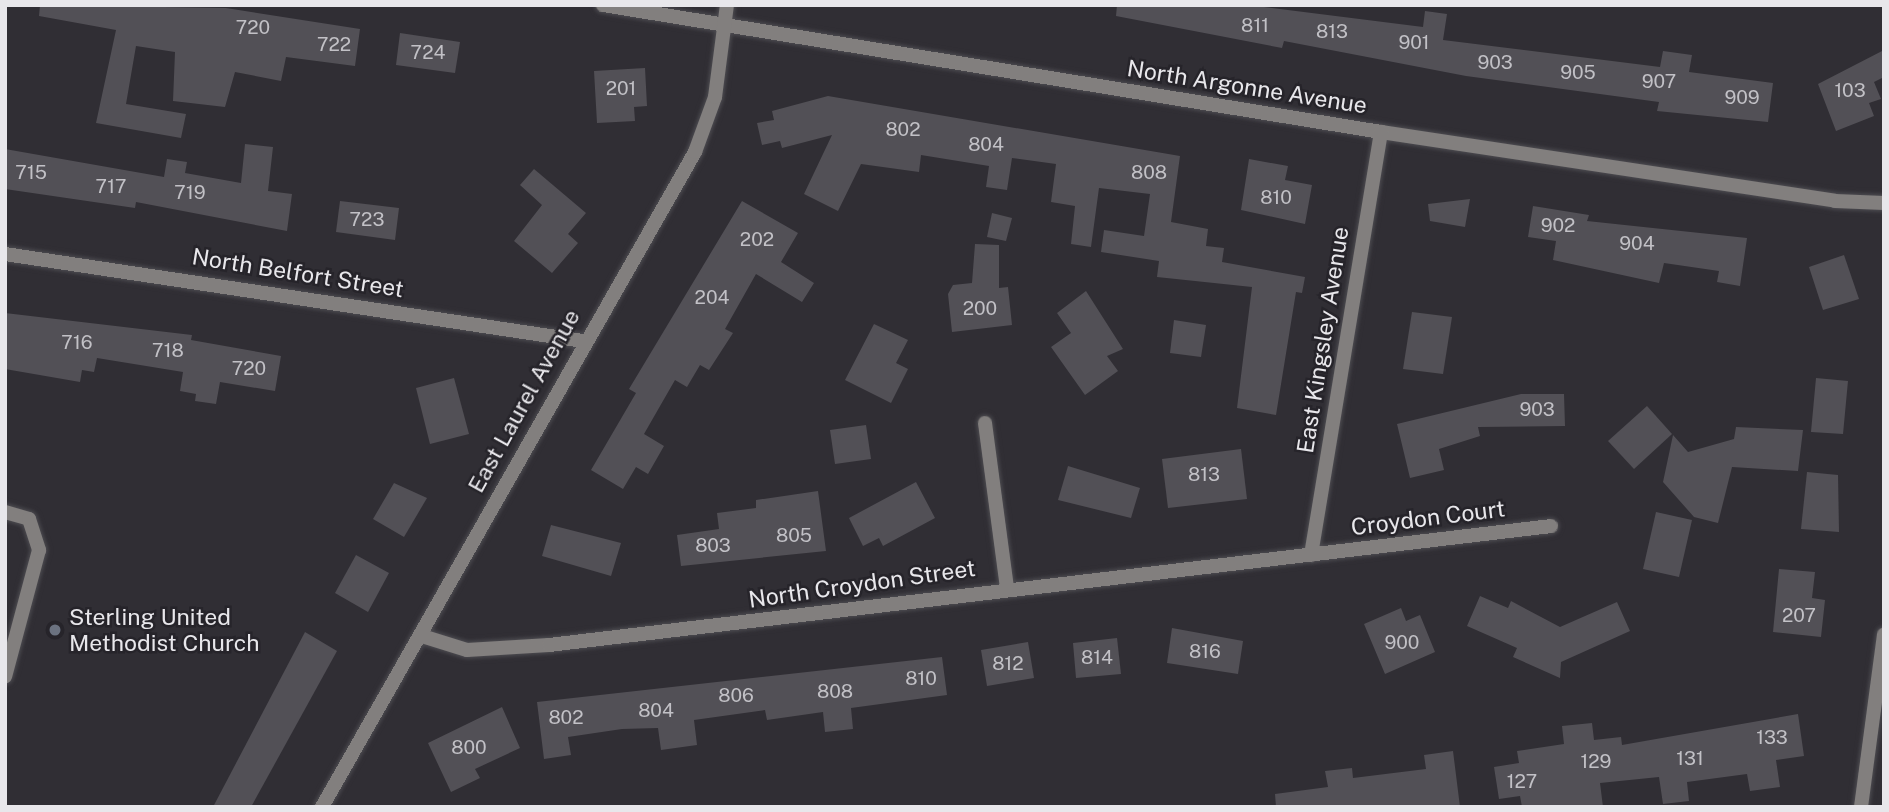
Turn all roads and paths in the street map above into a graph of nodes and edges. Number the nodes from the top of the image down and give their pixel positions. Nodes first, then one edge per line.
1 (603, 5) edge
2 (727, 5) edge
3 (724, 24) junction
4 (1381, 132) junction
5 (1884, 203) edge
6 (5, 254) edge
7 (583, 341) junction
8 (985, 423) dead end
9 (5, 512) edge
10 (1550, 526) dead end
11 (1311, 555) junction
12 (1007, 587) junction
13 (1884, 635) edge
14 (422, 636) junction
15 (5, 677) edge
16 (322, 807) edge
17 (1861, 807) edge

1 - 3 street, North Argonne Avenue
2 - 3 street, East Laurel Avenue
3 - 4 street, North Argonne Avenue
3 - 7 street, East Laurel Avenue
4 - 5 street, North Argonne Avenue
4 - 11 street, East Kingsley Avenue
6 - 7 street, North Belfort Street
7 - 14 street, East Laurel Avenue
8 - 12 street
9 - 15 street
10 - 11 street, Croydon Court
11 - 12 street, North Croydon Street
12 - 14 street, North Croydon Street
13 - 17 street
14 - 16 street, East Laurel Avenue

